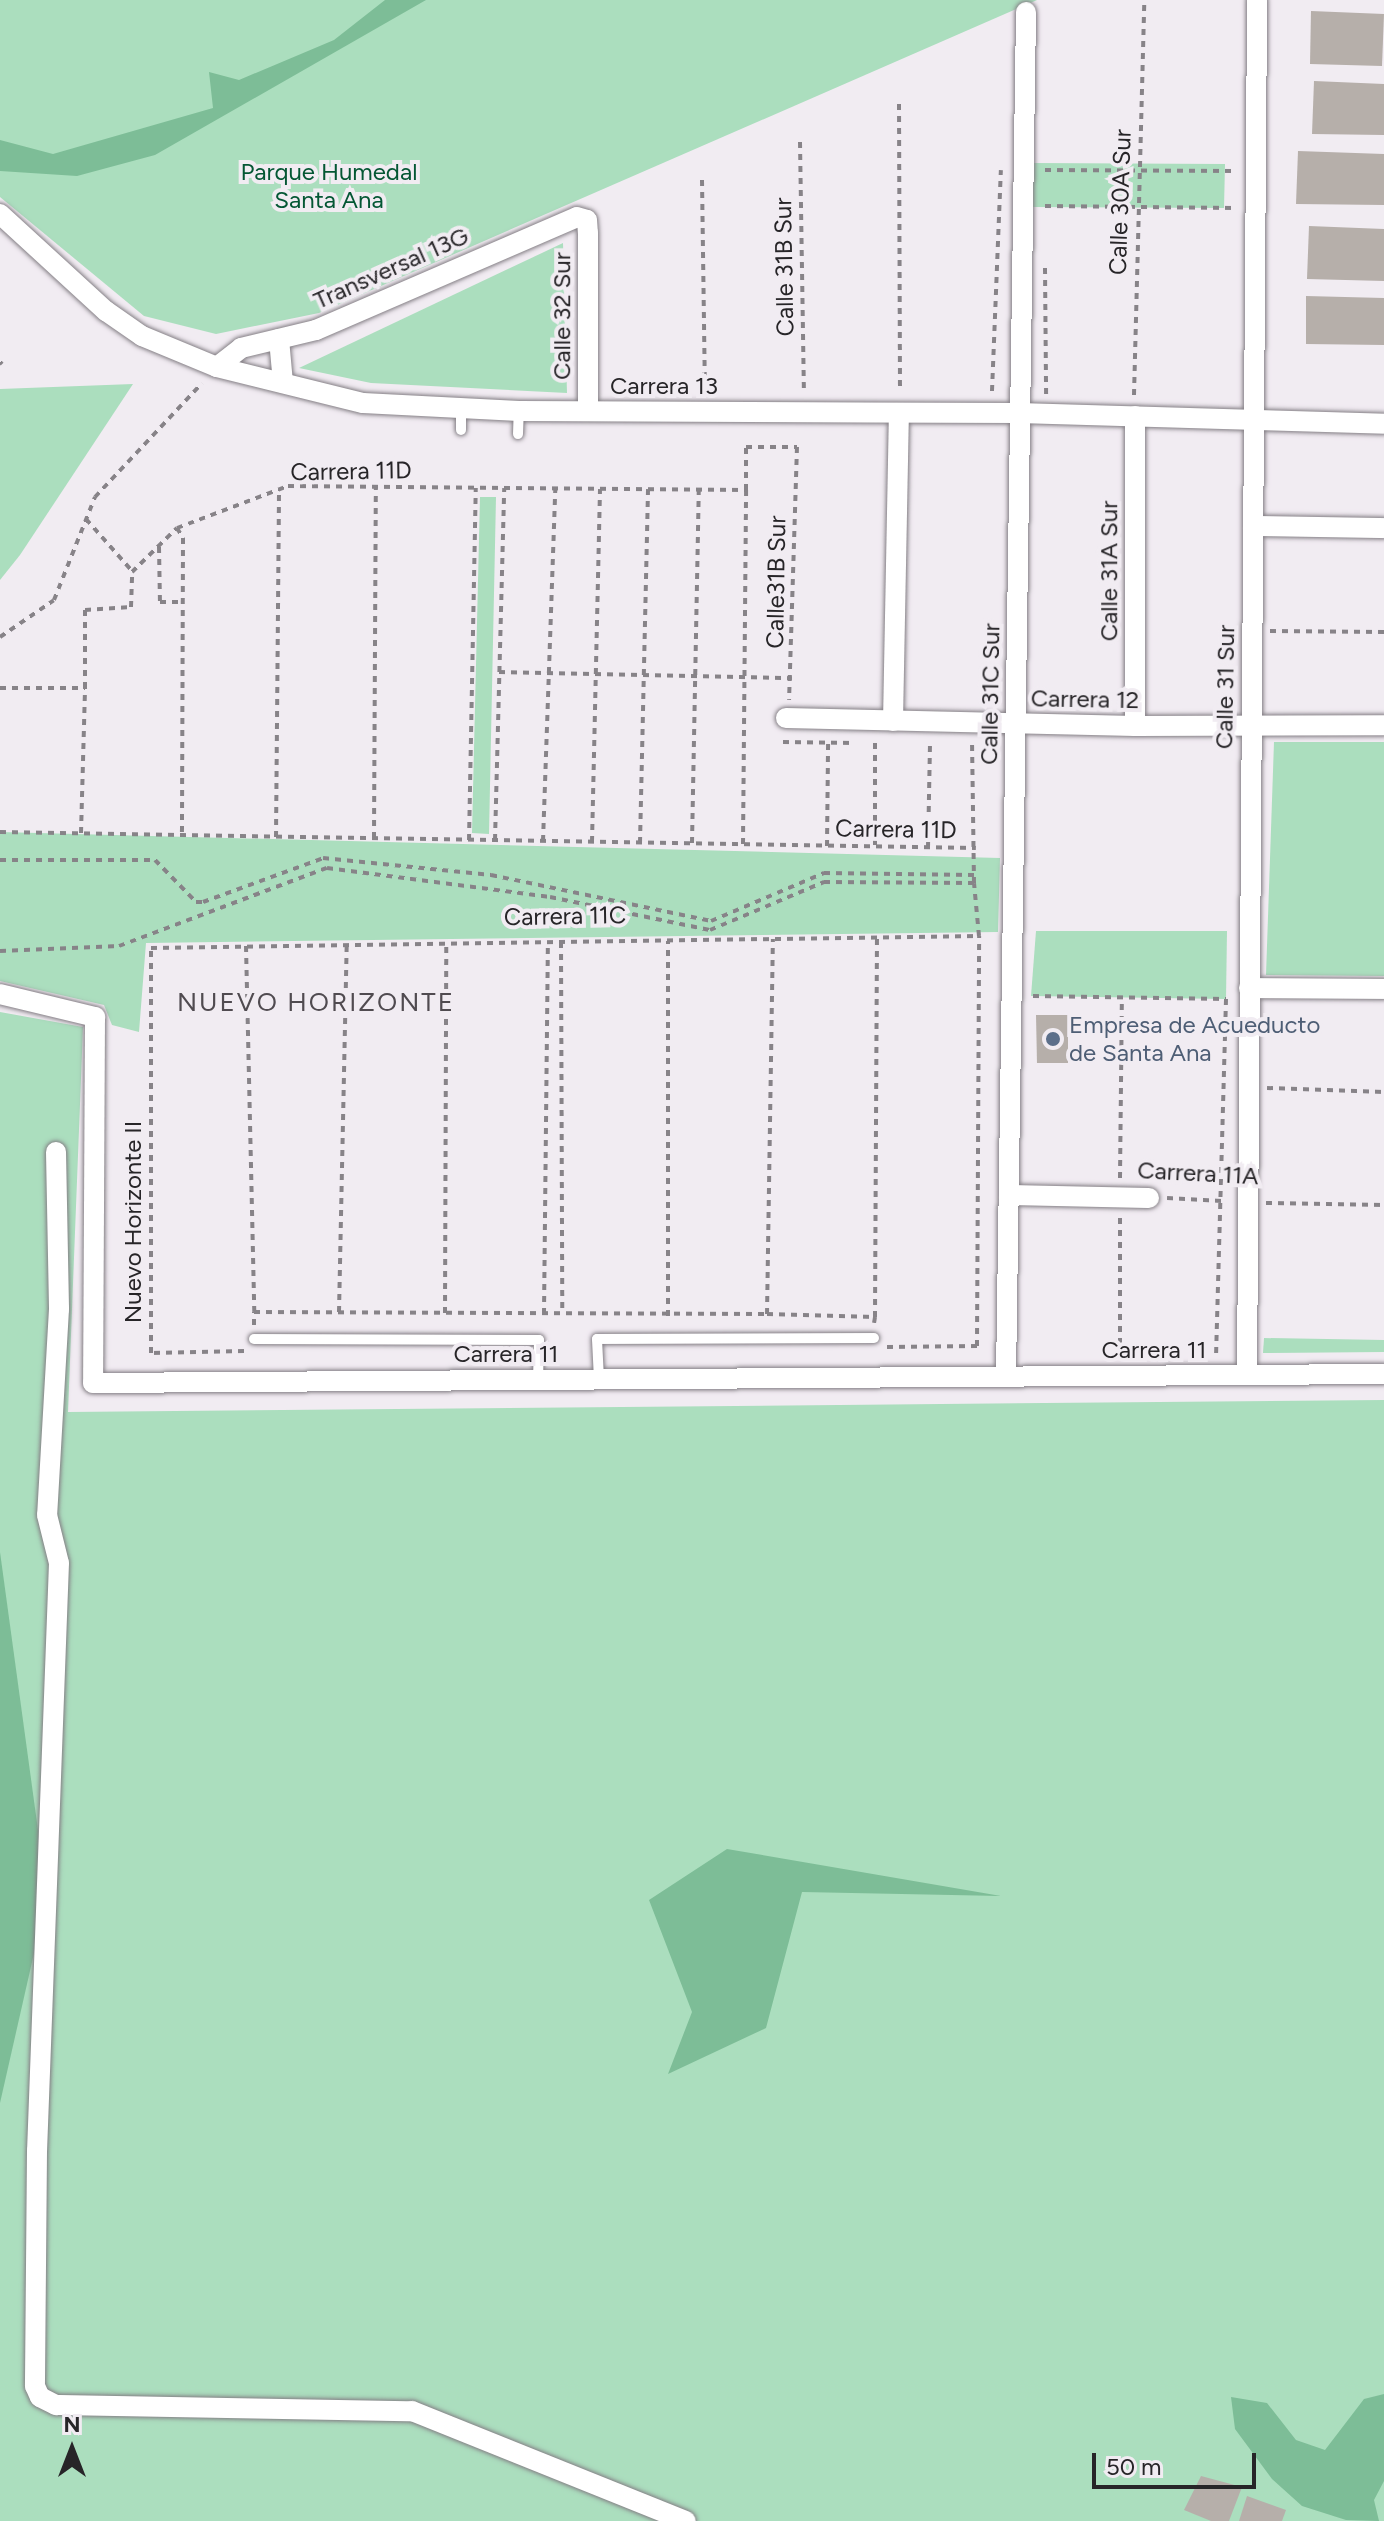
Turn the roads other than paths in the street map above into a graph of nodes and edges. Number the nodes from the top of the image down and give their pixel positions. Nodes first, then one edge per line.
1 (1257, 0) edge
2 (1026, 12) dead end
3 (0, 214) edge
4 (587, 220) joint
5 (279, 339) junction
6 (217, 367) junction
7 (283, 383) junction
8 (1134, 410) junction
9 (519, 411) junction
10 (588, 411) junction
11 (899, 413) junction
12 (1020, 413) junction
13 (1253, 419) junction
14 (1384, 424) edge
15 (518, 434) dead end
16 (1253, 526) junction
17 (1384, 528) edge
18 (786, 718) road end
19 (893, 721) junction
20 (1016, 725) junction
21 (1251, 725) junction
22 (1384, 725) edge
23 (1135, 726) junction
24 (1249, 988) junction
25 (1384, 989) edge
26 (0, 994) edge
27 (56, 1152) dead end
28 (1009, 1195) junction
29 (1149, 1198) road end
30 (874, 1338) road end
31 (254, 1339) road end
32 (1384, 1374) edge
33 (1247, 1375) junction
34 (1006, 1377) junction
35 (599, 1379) junction
36 (538, 1380) junction
37 (686, 2521) edge

1 - 13 street, Calle 31 Sur
2 - 12 street, Calle 31C Sur
3 - 6 street, Carrera 13
4 - 5 street, Transversal 13G
4 - 10 street, Calle 32 Sur
5 - 6 street, Transversal 13G
5 - 7 street
6 - 7 street, Carrera 13
7 - 9 street, Carrera 13
8 - 12 street, Carrera 13
8 - 13 street, Carrera 13
8 - 23 street, Calle 31A Sur
9 - 10 street, Carrera 13
9 - 15 lane
10 - 11 street, Carrera 13
11 - 12 street, Carrera 13
11 - 19 street
12 - 20 street, Calle 31C Sur
13 - 14 street, Carrera 13
13 - 16 street, Calle 31 Sur
16 - 17 street
16 - 21 street, Calle 31 Sur
18 - 19 street, Carrera 12
19 - 20 street, Carrera 12
20 - 23 street, Carrera 12
20 - 28 street, Calle 31C Sur
21 - 22 street, Carrera 12
21 - 23 street, Carrera 12
21 - 24 street, Calle 31 Sur
24 - 25 street
24 - 33 street, Calle 31 Sur
26 - 36 street, Carrera 11
27 - 37 street
28 - 29 street, Carrera 11A
28 - 34 street, Calle 31C Sur
30 - 35 lane
31 - 36 lane
32 - 33 street, Carrera 11
33 - 34 street, Carrera 11
34 - 35 street, Carrera 11
35 - 36 street, Carrera 11

